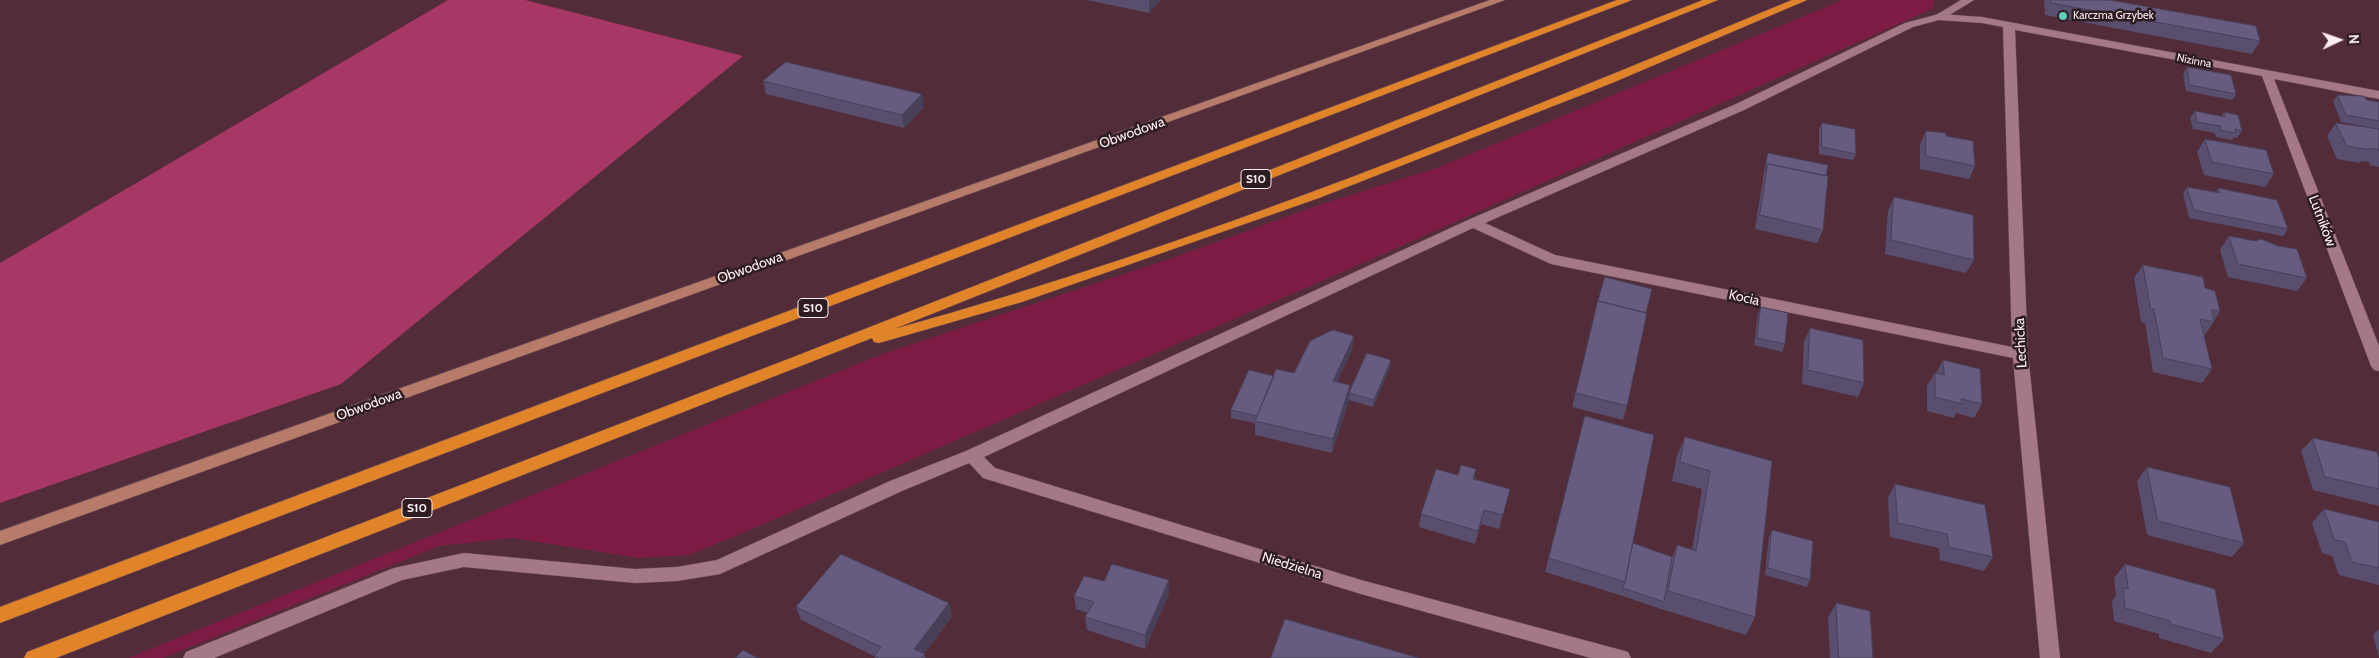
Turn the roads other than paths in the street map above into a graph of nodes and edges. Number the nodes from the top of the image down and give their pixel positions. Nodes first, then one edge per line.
1 (1500, 0) edge
2 (1627, 0) edge
3 (1713, 0) edge
4 (1802, 0) edge
5 (1969, 0) edge
6 (1939, 17) junction
7 (2009, 27) junction
8 (2267, 75) junction
9 (2379, 95) edge
10 (1474, 223) junction
11 (2373, 340) edge
12 (2020, 354) junction
13 (801, 360) junction
14 (2379, 366) edge
15 (972, 455) junction
16 (0, 538) edge
17 (0, 615) edge
18 (34, 658) edge
19 (193, 658) edge
20 (1621, 658) edge
21 (2050, 658) edge

1 - 16 street, Obwodowa
2 - 17 highway, S10
3 - 13 highway, S10
4 - 13 highway
5 - 6 street
6 - 7 street, Nizinna
6 - 10 street
7 - 8 street, Nizinna
7 - 12 street, Lechicka
8 - 9 street, Nizinna
8 - 11 street, Lutników
10 - 12 street, Kocia
10 - 15 street
11 - 14 street, Lutników
12 - 21 street, Lechicka
13 - 18 highway, S10
15 - 19 street
15 - 20 street, Niedzielna

